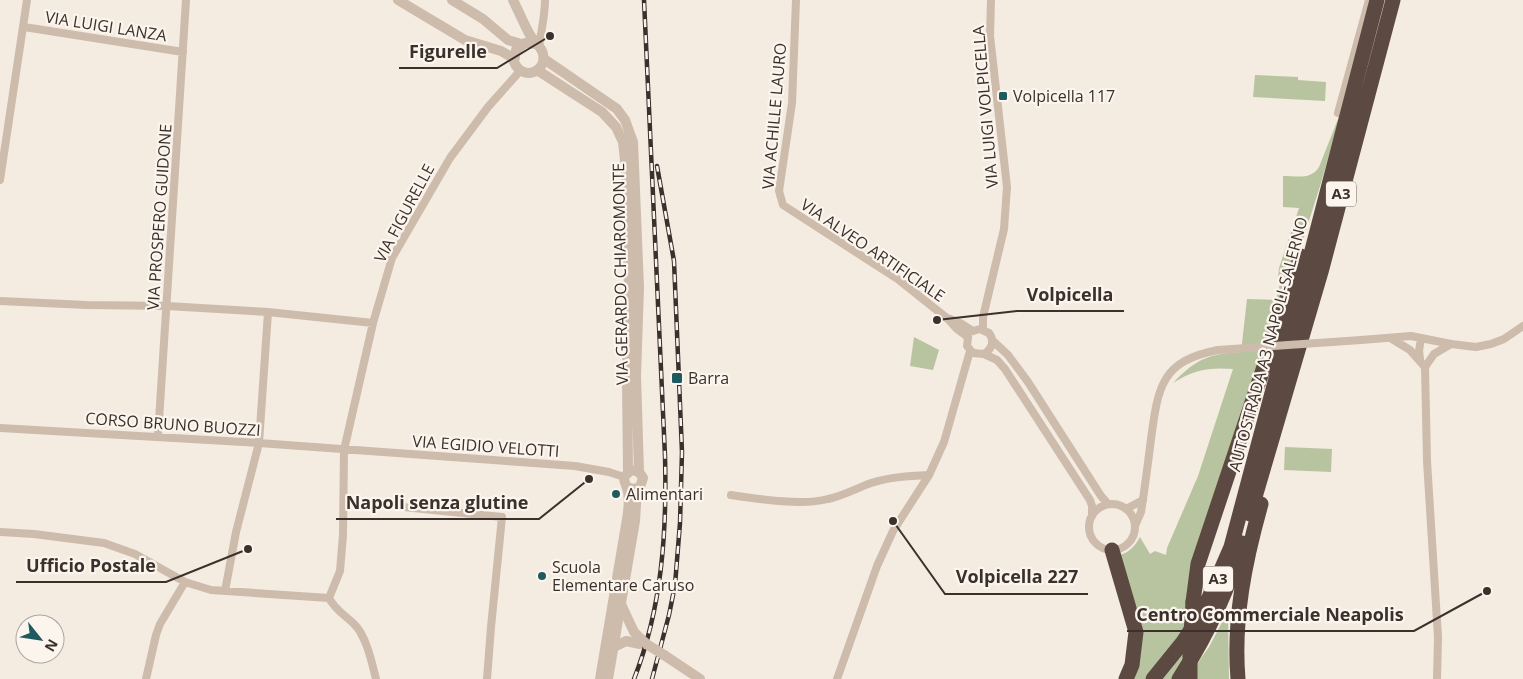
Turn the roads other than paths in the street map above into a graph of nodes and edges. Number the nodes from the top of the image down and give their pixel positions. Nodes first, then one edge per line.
1 (27, 0) edge
2 (186, 0) edge
3 (398, 0) edge
4 (452, 0) edge
5 (513, 0) edge
6 (545, 0) edge
7 (796, 0) edge
8 (991, 0) edge
9 (1369, 0) edge
10 (1377, 0) edge
11 (1393, 0) edge
12 (24, 27) junction
13 (531, 42) junction
14 (183, 52) junction
15 (513, 58) junction
16 (544, 59) junction
17 (537, 70) junction
18 (520, 71) junction
19 (1338, 113) dead end
20 (1336, 161) junction
21 (0, 180) edge
22 (783, 205) joint
23 (0, 301) edge
24 (167, 306) junction
25 (268, 312) junction
26 (373, 323) junction
27 (1523, 326) edge
28 (983, 329) junction
29 (970, 334) junction
30 (1421, 338) junction
31 (992, 340) junction
32 (1395, 340) junction
33 (1451, 344) junction
34 (977, 353) junction
35 (1420, 359) junction
36 (1425, 367) junction
37 (1288, 388) junction
38 (0, 428) edge
39 (158, 436) junction
40 (258, 443) junction
41 (344, 450) junction
42 (639, 472) junction
43 (929, 475) junction
44 (629, 481) junction
45 (731, 495) dead end
46 (1143, 500) junction
47 (344, 501) junction
48 (1108, 504) junction
49 (1126, 510) junction
50 (1092, 516) junction
51 (1135, 526) junction
52 (0, 532) edge
53 (1112, 550) junction
54 (184, 582) junction
55 (225, 591) junction
56 (329, 598) junction
57 (621, 604) junction
58 (616, 630) junction
59 (639, 640) junction
60 (614, 648) junction
61 (146, 679) edge
62 (376, 679) edge
63 (487, 679) edge
64 (600, 679) edge
65 (608, 679) edge
66 (700, 679) edge
67 (836, 679) edge
68 (1126, 679) edge
69 (1153, 679) edge
70 (1186, 679) edge
71 (1238, 679) edge
72 (1437, 679) edge

1 - 12 street
2 - 14 street, VIA PROSPERO GUIDONE
3 - 15 street
4 - 13 street
5 - 13 street
6 - 13 street
7 - 22 street, VIA ACHILLE LAURO
8 - 28 street, VIA LUIGI VOLPICELLA
9 - 19 street
10 - 20 highway, AUTOSTRADA A3 NAPOLI-SALERNO / A3
11 - 37 highway, AUTOSTRADA A3 NAPOLI-SALERNO / A3
12 - 14 street, VIA LUIGI LANZA
12 - 21 street
13 - 15 street
13 - 16 street
14 - 24 street, VIA PROSPERO GUIDONE
15 - 18 street
16 - 17 street
16 - 42 street, VIA GERARDO CHIAROMONTE
17 - 18 street
17 - 44 street, VIA GERARDO CHIAROMONTE
18 - 26 street, VIA FIGURELLE
20 - 69 highway, AUTOSTRADA A3 NAPOLI-SALERNO / A3
20 - 70 highway, bridge
22 - 29 street, VIA ALVEO ARTIFICIALE
23 - 24 street
24 - 25 street
24 - 39 street, VIA PROSPERO GUIDONE
25 - 26 street
25 - 40 street
26 - 41 street, VIA FIGURELLE
27 - 33 street
28 - 29 street
28 - 31 street
29 - 34 street
30 - 32 street
30 - 33 street
30 - 35 street
31 - 34 street
31 - 48 street
32 - 35 street
32 - 46 street, bridge
33 - 36 street
34 - 43 street
34 - 50 street
35 - 36 street
36 - 72 street
37 - 70 highway, AUTOSTRADA A3 NAPOLI-SALERNO / A3
37 - 71 highway
38 - 39 street, CORSO BRUNO BUOZZI
39 - 40 street, CORSO BRUNO BUOZZI
40 - 41 street, CORSO BRUNO BUOZZI
40 - 55 street
41 - 44 street, VIA EGIDIO VELOTTI
41 - 47 street, VIA FIGURELLE
42 - 44 street
42 - 44 street, VIA GERARDO CHIAROMONTE
43 - 45 street
43 - 67 street
44 - 57 street, VIA GERARDO CHIAROMONTE
44 - 58 street, VIA GERARDO CHIAROMONTE
46 - 49 street
46 - 51 street
47 - 56 street, VIA FIGURELLE
47 - 63 street
48 - 49 street
48 - 50 street
49 - 51 street
50 - 53 street
51 - 53 street
52 - 54 street
53 - 68 highway
54 - 55 street
54 - 61 street
55 - 56 street
56 - 62 street
57 - 58 street, VIA GERARDO CHIAROMONTE
57 - 59 street
58 - 59 street
58 - 60 street, VIA GERARDO CHIAROMONTE
58 - 64 street, VIA GERARDO CHIAROMONTE
59 - 60 street
59 - 66 street, bridge
60 - 65 street, VIA GERARDO CHIAROMONTE

